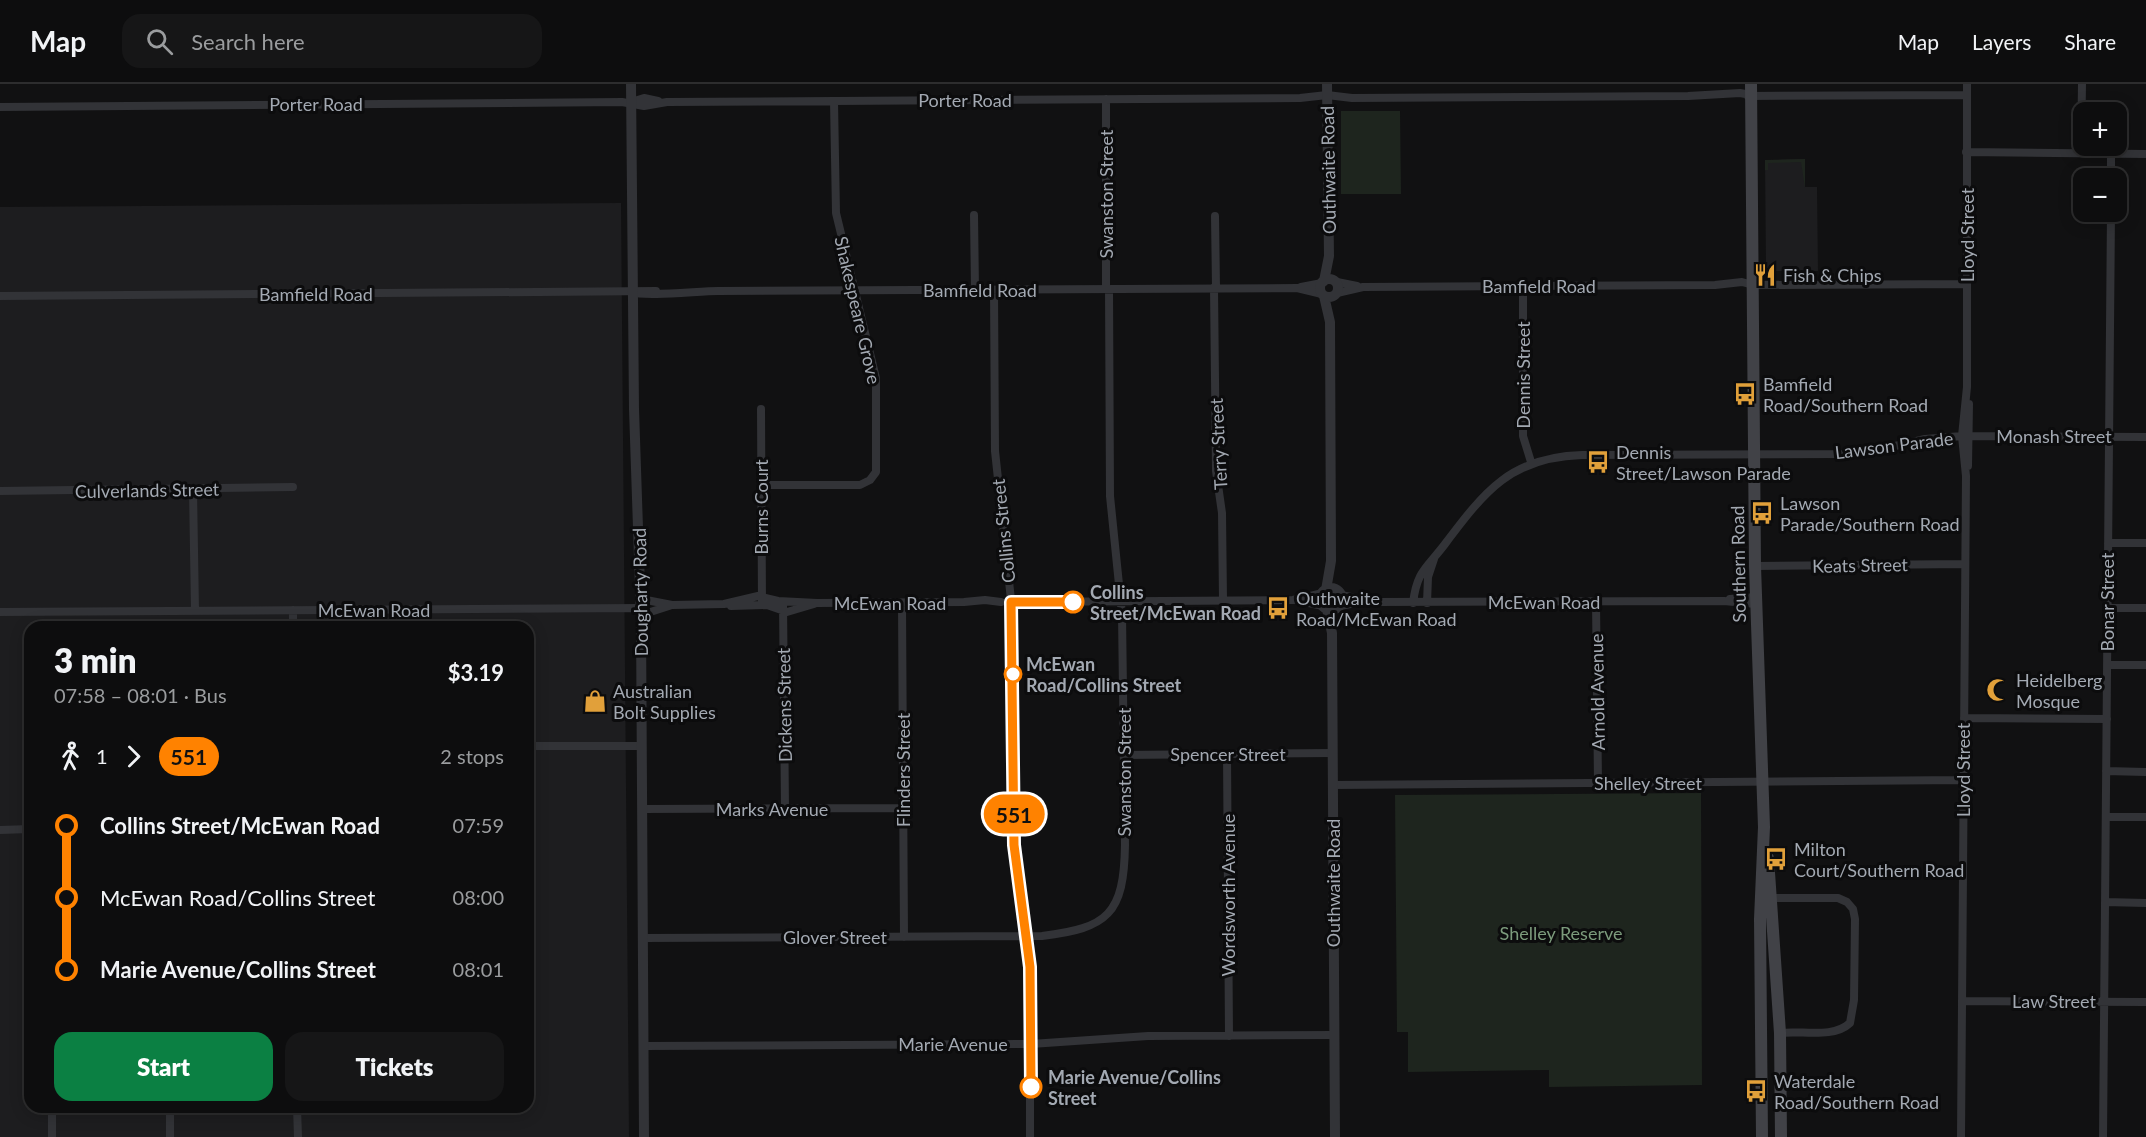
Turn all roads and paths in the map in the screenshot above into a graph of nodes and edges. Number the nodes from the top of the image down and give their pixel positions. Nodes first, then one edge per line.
1 (631, 84) edge
2 (1967, 84) edge
3 (2082, 84) edge
4 (1751, 90) edge
5 (1327, 93) edge
6 (1967, 95) junction
7 (1106, 99) junction
8 (834, 101) junction
9 (631, 102) junction
10 (2082, 102) edge
11 (0, 107) edge
12 (1966, 152) junction
13 (2073, 153) edge
14 (2127, 153) edge
15 (2146, 154) edge
16 (974, 214) dead end
17 (1215, 216) dead end
18 (2111, 222) edge
19 (1966, 284) junction
20 (1753, 285) junction
21 (1523, 286) junction
22 (1215, 288) junction
23 (1329, 288) junction
24 (1108, 289) junction
25 (975, 290) junction
26 (994, 290) junction
27 (853, 291) junction
28 (633, 292) junction
29 (0, 296) edge
30 (761, 409) dead end
31 (1966, 436) junction
32 (2109, 436) junction
33 (2146, 437) edge
34 (1754, 454) junction
35 (1531, 462) junction
36 (761, 485) junction
37 (293, 487) dead end
38 (193, 490) junction
39 (0, 491) edge
40 (2108, 543) junction
41 (2146, 543) edge
42 (1435, 557) junction
43 (1965, 564) junction
44 (1755, 567) junction
45 (1223, 600) junction
46 (1332, 600) junction
47 (1756, 600) junction
48 (762, 601) junction
49 (1122, 601) junction
50 (1596, 601) junction
51 (783, 602) junction
52 (1011, 602) junction
53 (817, 603) junction
54 (902, 603) junction
55 (1413, 603) junction
56 (1427, 603) junction
57 (672, 605) junction
58 (641, 607) junction
59 (2107, 608) junction
60 (2146, 608) edge
61 (195, 610) junction
62 (293, 610) junction
63 (0, 612) edge
64 (783, 612) junction
65 (293, 621) edge
66 (2107, 665) junction
67 (2146, 665) edge
68 (1964, 718) junction
69 (2107, 719) junction
70 (534, 746) edge
71 (642, 746) junction
72 (1332, 753) junction
73 (1124, 754) junction
74 (1227, 754) junction
75 (2106, 771) junction
76 (2146, 772) edge
77 (1963, 780) junction
78 (1762, 782) junction
79 (1598, 783) junction
80 (1332, 785) junction
81 (903, 808) junction
82 (642, 809) junction
83 (785, 809) junction
84 (2106, 817) junction
85 (2146, 817) edge
86 (1764, 827) junction
87 (24, 829) edge
88 (0, 830) edge
89 (1773, 898) junction
90 (2105, 902) junction
91 (2146, 903) edge
92 (1028, 936) junction
93 (904, 937) junction
94 (643, 938) junction
95 (1962, 1001) junction
96 (2104, 1002) junction
97 (2146, 1002) edge
98 (1780, 1033) junction
99 (1229, 1035) junction
100 (1334, 1035) junction
101 (1031, 1044) junction
102 (644, 1046) junction
103 (52, 1113) edge
104 (170, 1113) edge
105 (297, 1113) edge
106 (1031, 1135) edge
107 (1334, 1136) edge
108 (52, 1137) edge
109 (170, 1137) edge
110 (298, 1137) edge
111 (644, 1137) edge
112 (1762, 1137) edge
113 (1781, 1137) edge
114 (1961, 1137) edge
115 (2103, 1137) edge

1 - 9 street, Dougharty Road
2 - 6 street, Lloyd Street
3 - 10 street
4 - 5 street, Porter Road
4 - 6 street, Porter Road
4 - 20 main road, Southern Road
5 - 7 street, Porter Road
5 - 23 street, Outhwaite Road
6 - 12 street, Lloyd Street
7 - 8 street, Porter Road
7 - 24 street, Swanston Street
8 - 9 street, Porter Road
8 - 27 street, Shakespeare Grove
9 - 11 street, Porter Road
9 - 28 street, Dougharty Road
12 - 13 street
12 - 19 street, Lloyd Street
14 - 15 street
16 - 25 street
17 - 22 street, Terry Street
18 - 32 street, Bonar Street
19 - 20 street, Bamfield Road
19 - 31 street, Lloyd Street
20 - 21 street, Bamfield Road
20 - 34 main road, Southern Road
21 - 23 street, Bamfield Road
21 - 35 street, Dennis Street
22 - 23 street, Bamfield Road
22 - 24 street, Bamfield Road
22 - 45 street, Terry Street
23 - 46 street, Outhwaite Road
24 - 26 street, Bamfield Road
24 - 49 street, Swanston Street
25 - 26 street, Bamfield Road
25 - 27 street, Bamfield Road
26 - 52 street, Collins Street
27 - 28 street, Bamfield Road
27 - 36 street, Shakespeare Grove
28 - 29 street, Bamfield Road
28 - 58 street, Dougharty Road
30 - 36 street, Burns Court
31 - 32 street, Monash Street
31 - 34 street, Lawson Parade
31 - 43 street, Lloyd Street
32 - 33 street, Monash Street
32 - 40 street, Bonar Street
34 - 35 street, Lawson Parade
34 - 44 main road, Southern Road
35 - 42 street, Lawson Parade
36 - 48 street, Burns Court
37 - 38 street, Culverlands Street
38 - 39 street, Culverlands Street
38 - 61 street
40 - 41 street
40 - 59 street, Bonar Street
42 - 55 street, Lawson Parade
42 - 56 street, Lawson Parade
43 - 44 street, Keats Street
43 - 68 street, Lloyd Street
44 - 47 main road, Southern Road
45 - 46 street, McEwan Road
45 - 49 street, McEwan Road
46 - 55 street, McEwan Road
46 - 72 street, Outhwaite Road
47 - 50 street, McEwan Road
47 - 78 main road, Southern Road
48 - 51 street, McEwan Road
48 - 57 street, McEwan Road
48 - 64 street, McEwan Road
49 - 52 street, McEwan Road
49 - 73 street, Swanston Street
50 - 56 street, McEwan Road
50 - 79 street, Arnold Avenue
51 - 53 street, McEwan Road
51 - 64 street, Dickens Street
52 - 54 street, McEwan Road
52 - 92 street, Collins Street
53 - 54 street, McEwan Road
53 - 64 street, McEwan Road
54 - 81 street, Flinders Street
55 - 56 street, McEwan Road
57 - 58 street, McEwan Road
57 - 58 street, McEwan Road
58 - 62 street, McEwan Road
58 - 71 street, Dougharty Road
59 - 60 street
59 - 66 street, Bonar Street
61 - 62 street, McEwan Road
61 - 63 street, McEwan Road
62 - 65 street
64 - 83 street, Dickens Street
66 - 67 street
66 - 69 street, Bonar Street
68 - 69 street
68 - 77 street, Lloyd Street
69 - 75 street, Bonar Street
70 - 71 street
71 - 82 street, Dougharty Road
72 - 74 street, Spencer Street
72 - 80 street, Outhwaite Road
73 - 74 street, Spencer Street
73 - 92 street, Swanston Street
74 - 99 street, Wordsworth Avenue
75 - 76 street
75 - 84 street, Bonar Street
77 - 78 street, Shelley Street
77 - 95 street, Lloyd Street
78 - 79 street, Shelley Street
78 - 86 main road, Southern Road
79 - 80 street, Shelley Street
80 - 100 street, Outhwaite Road
81 - 83 street, Marks Avenue
81 - 93 street, Flinders Street
82 - 83 street, Marks Avenue
82 - 94 street, Dougharty Road
84 - 85 street
84 - 90 street, Bonar Street
86 - 89 main road, Southern Road
86 - 112 main road, Southern Road
87 - 88 street
89 - 98 main road, Southern Road
89 - 98 street
90 - 91 street
90 - 96 street, Bonar Street
92 - 93 street, Glover Street
92 - 101 street, Collins Street
93 - 94 street, Glover Street
94 - 102 street, Dougharty Road
95 - 96 street, Law Street
95 - 114 street, Lloyd Street
96 - 97 street, Law Street
96 - 115 street, Bonar Street
98 - 113 main road, Southern Road
99 - 100 street, Marie Avenue
99 - 101 street, Marie Avenue
100 - 107 street, Outhwaite Road
101 - 102 street, Marie Avenue
101 - 106 street, Collins Street
102 - 111 street, Dougharty Road
103 - 108 street
104 - 109 street
105 - 110 street

